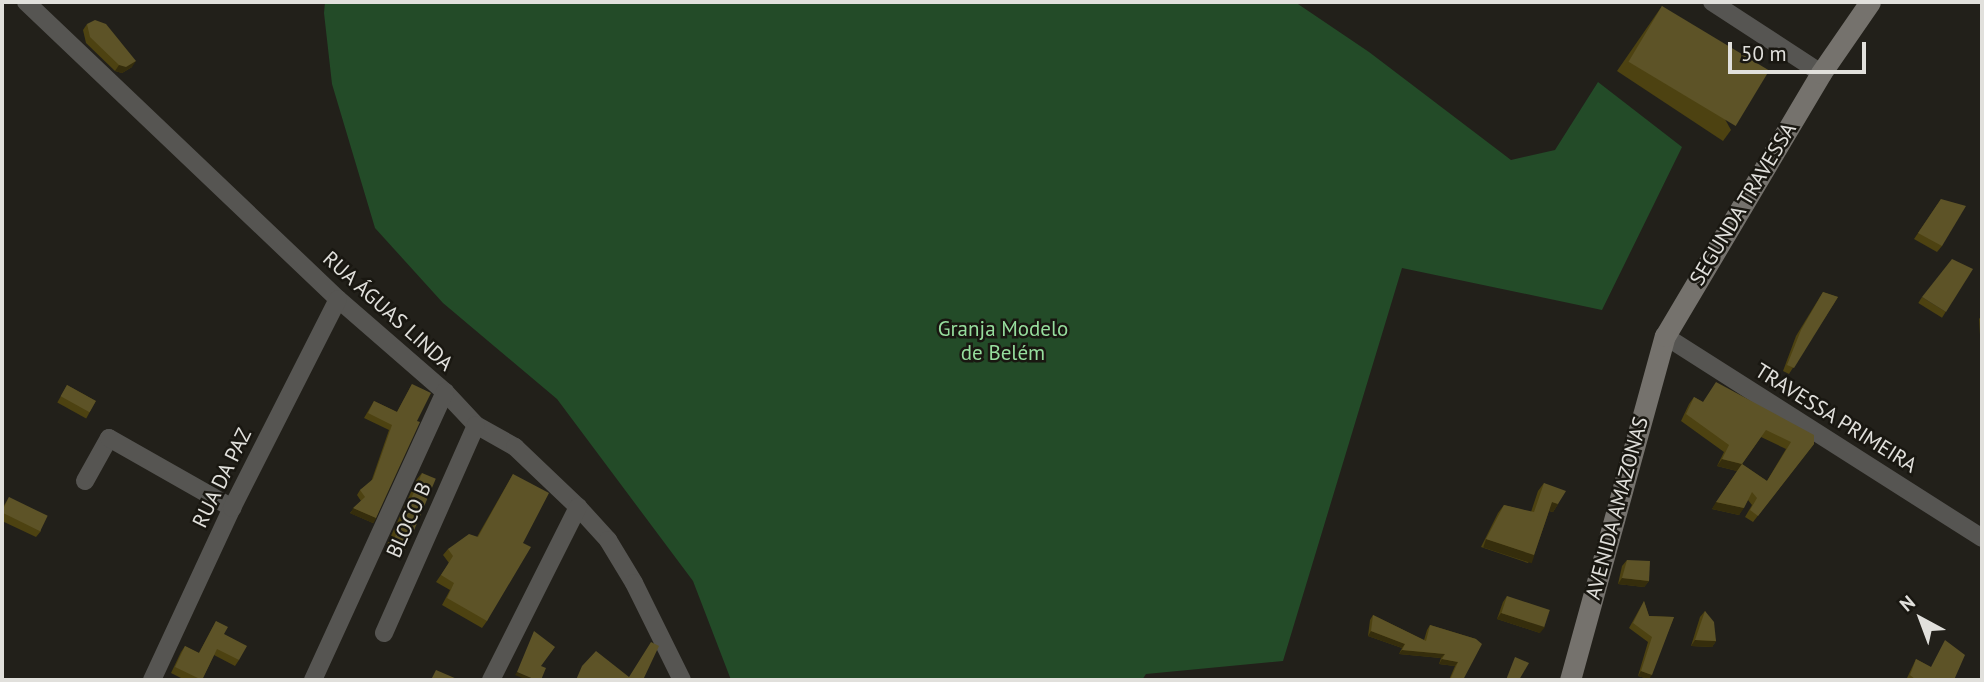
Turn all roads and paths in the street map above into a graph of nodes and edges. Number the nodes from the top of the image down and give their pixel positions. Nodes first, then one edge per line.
1 (26, 2) edge
2 (1712, 2) edge
3 (1870, 2) edge
4 (1821, 73) junction
5 (338, 299) junction
6 (1665, 336) junction
7 (445, 392) junction
8 (476, 425) junction
9 (85, 481) dead end
10 (578, 507) junction
11 (232, 508) junction
12 (1982, 538) edge
13 (384, 633) dead end
14 (152, 680) edge
15 (313, 680) edge
16 (491, 680) edge
17 (682, 680) edge
18 (1570, 680) edge

1 - 5 street, RUA ÁGUAS LINDA
2 - 4 street
3 - 4 street, SEGUNDA TRAVESSA
4 - 6 street, SEGUNDA TRAVESSA
5 - 7 street, RUA ÁGUAS LINDA
5 - 11 street, RUA DA PAZ
6 - 12 street, TRAVESSA PRIMEIRA
6 - 18 street, AVENIDA AMAZONAS
7 - 8 street, RUA ÁGUAS LINDA
7 - 15 street
8 - 10 street, RUA ÁGUAS LINDA
8 - 13 street, BLOCO B
9 - 11 street
10 - 16 street
10 - 17 street, RUA ÁGUAS LINDA
11 - 14 street, RUA DA PAZ

